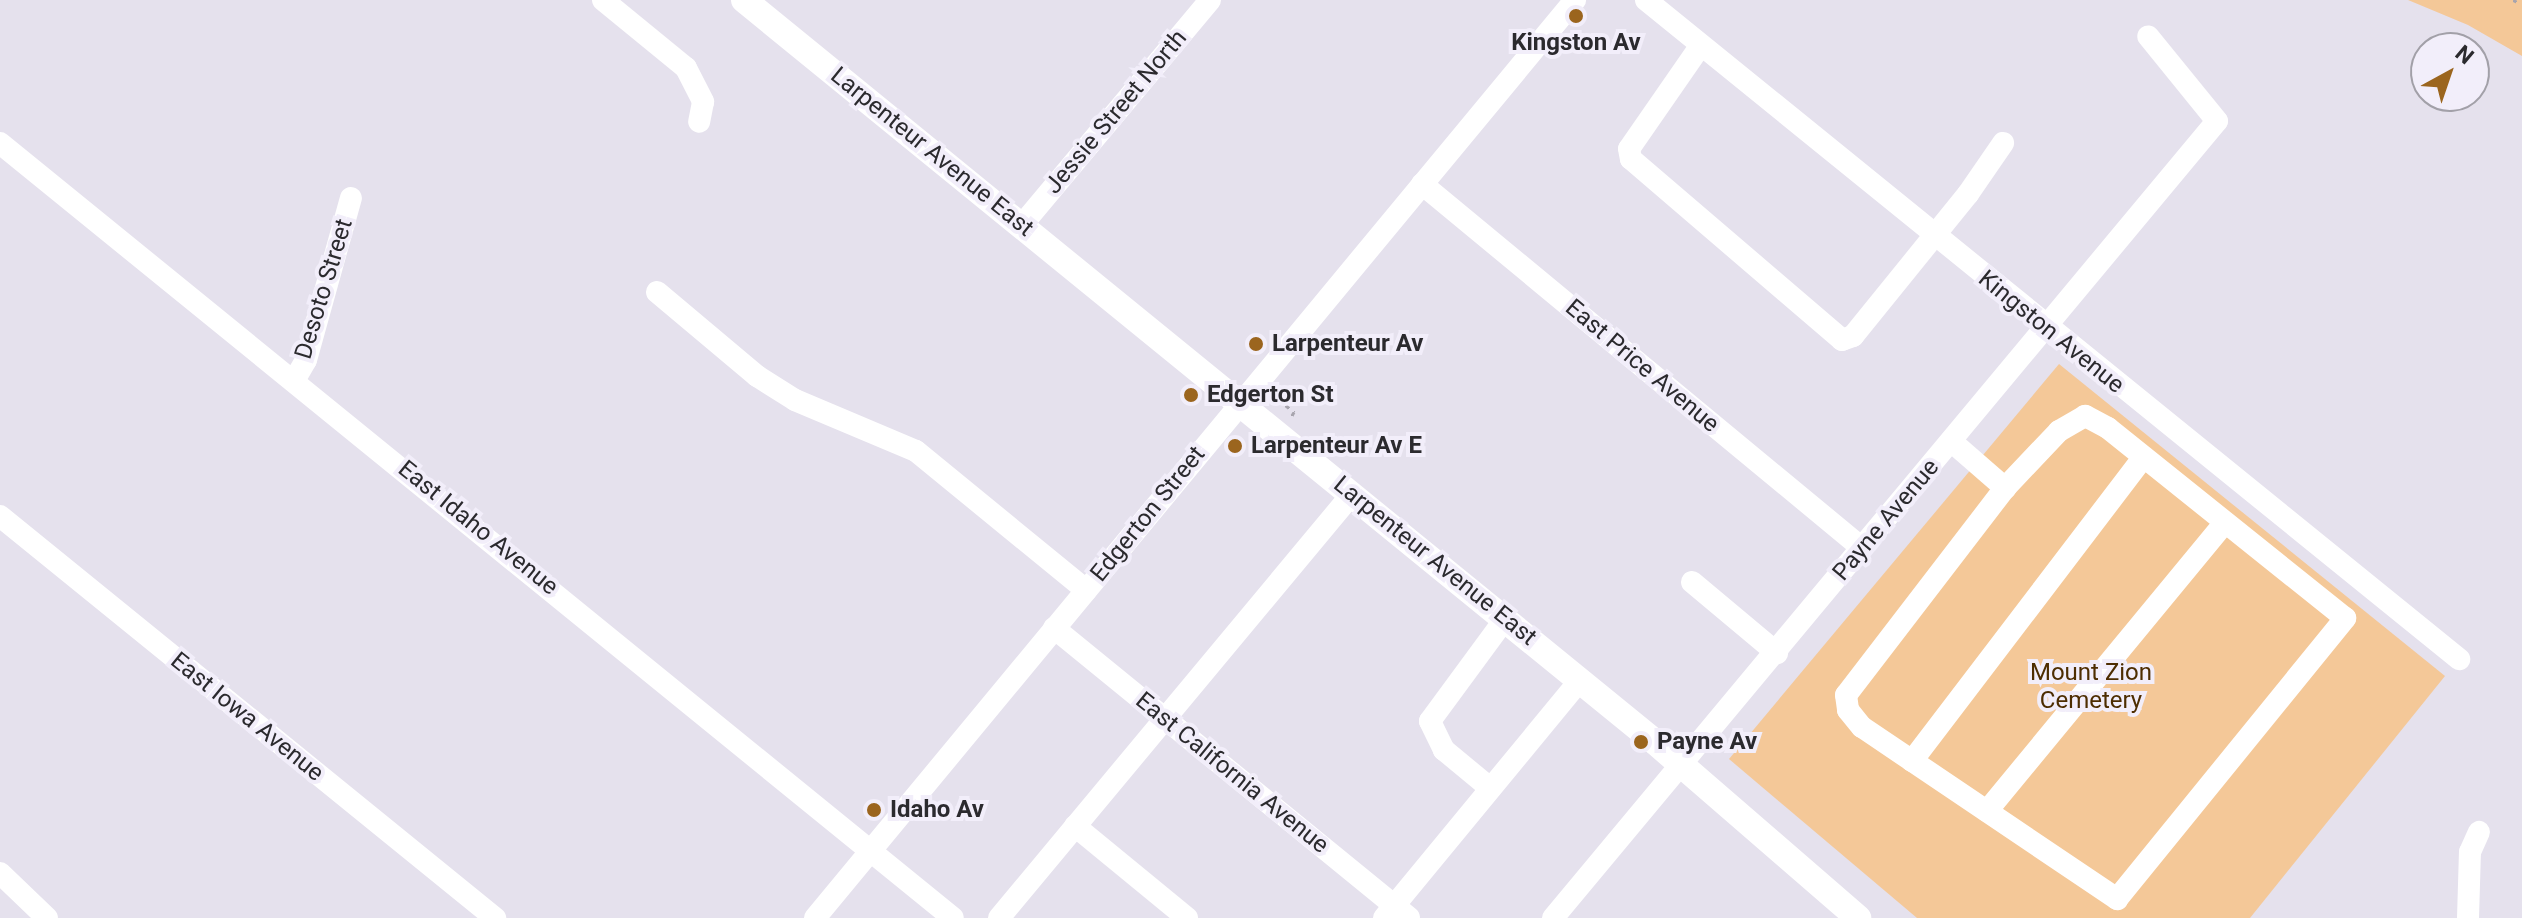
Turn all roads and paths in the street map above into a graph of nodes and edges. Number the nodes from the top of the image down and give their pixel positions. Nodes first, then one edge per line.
1 (744, 0) edge
2 (1210, 0) edge
3 (1575, 0) edge
4 (1646, 0) edge
5 (2513, 0) edge
6 (607, 1) edge
7 (2522, 4) edge
8 (2148, 36) dead end
9 (1701, 45) junction
10 (699, 122) dead end
11 (0, 143) edge
12 (2003, 143) dead end
13 (1422, 184) junction
14 (351, 198) dead end
15 (1022, 225) junction
16 (1934, 236) junction
17 (657, 292) dead end
18 (2045, 328) junction
19 (295, 379) junction
20 (1278, 399) dead end
21 (1240, 402) junction
22 (1291, 417) dead end
23 (1951, 441) junction
24 (2144, 457) junction
25 (2005, 488) junction
26 (1352, 494) junction
27 (0, 516) edge
28 (2225, 522) junction
29 (1862, 548) junction
30 (1692, 582) dead end
31 (1086, 590) junction
32 (1505, 619) junction
33 (1054, 628) junction
34 (1777, 653) junction
35 (2459, 659) dead end
36 (1580, 680) junction
37 (1165, 718) junction
38 (1912, 761) junction
39 (1679, 763) junction
40 (1490, 788) junction
41 (1987, 811) junction
42 (1075, 826) junction
43 (2479, 832) dead end
44 (871, 850) junction
45 (0, 873) edge
46 (1396, 914) edge
47 (47, 918) edge
48 (495, 918) edge
49 (815, 918) edge
50 (953, 918) edge
51 (999, 918) edge
52 (1187, 918) edge
53 (1553, 918) edge
54 (1858, 918) edge
55 (2468, 918) edge

1 - 15 main road, Larpenteur Avenue East
2 - 15 street, Jessie Street North
3 - 13 street, Edgerton Street
4 - 9 street, Kingston Avenue
5 - 7 path
6 - 10 street
8 - 18 street, Payne Avenue
9 - 16 street, Kingston Avenue
9 - 16 street
11 - 19 street, East Idaho Avenue
12 - 16 street
13 - 21 street, Edgerton Street
13 - 29 street, East Price Avenue
14 - 19 street, Desoto Street
15 - 21 main road, Larpenteur Avenue East
16 - 18 street, Kingston Avenue
17 - 31 street
18 - 23 street, Payne Avenue
18 - 35 street, Kingston Avenue
19 - 44 street, East Idaho Avenue
20 - 22 path
21 - 26 main road, Larpenteur Avenue East
21 - 31 street, Edgerton Street
23 - 25 street
23 - 29 street, Payne Avenue
24 - 25 street
24 - 28 street
24 - 38 street
25 - 38 street
26 - 32 main road, Larpenteur Avenue East
26 - 37 street
27 - 48 street, East Iowa Avenue
28 - 41 street
28 - 41 street
29 - 34 street, Payne Avenue
30 - 34 street
31 - 33 street, Edgerton Street
32 - 36 main road, Larpenteur Avenue East
32 - 40 street
33 - 37 street, East California Avenue
33 - 44 street, Edgerton Street
34 - 39 street, Payne Avenue
36 - 39 main road, Larpenteur Avenue East
36 - 40 street
37 - 42 street
37 - 46 street, East California Avenue
38 - 41 street
39 - 53 street, Payne Avenue
39 - 54 main road, Larpenteur Avenue East
40 - 46 street
42 - 51 street
42 - 52 street
43 - 55 street
44 - 49 street, Edgerton Street
44 - 50 street, East Idaho Avenue
45 - 47 street

